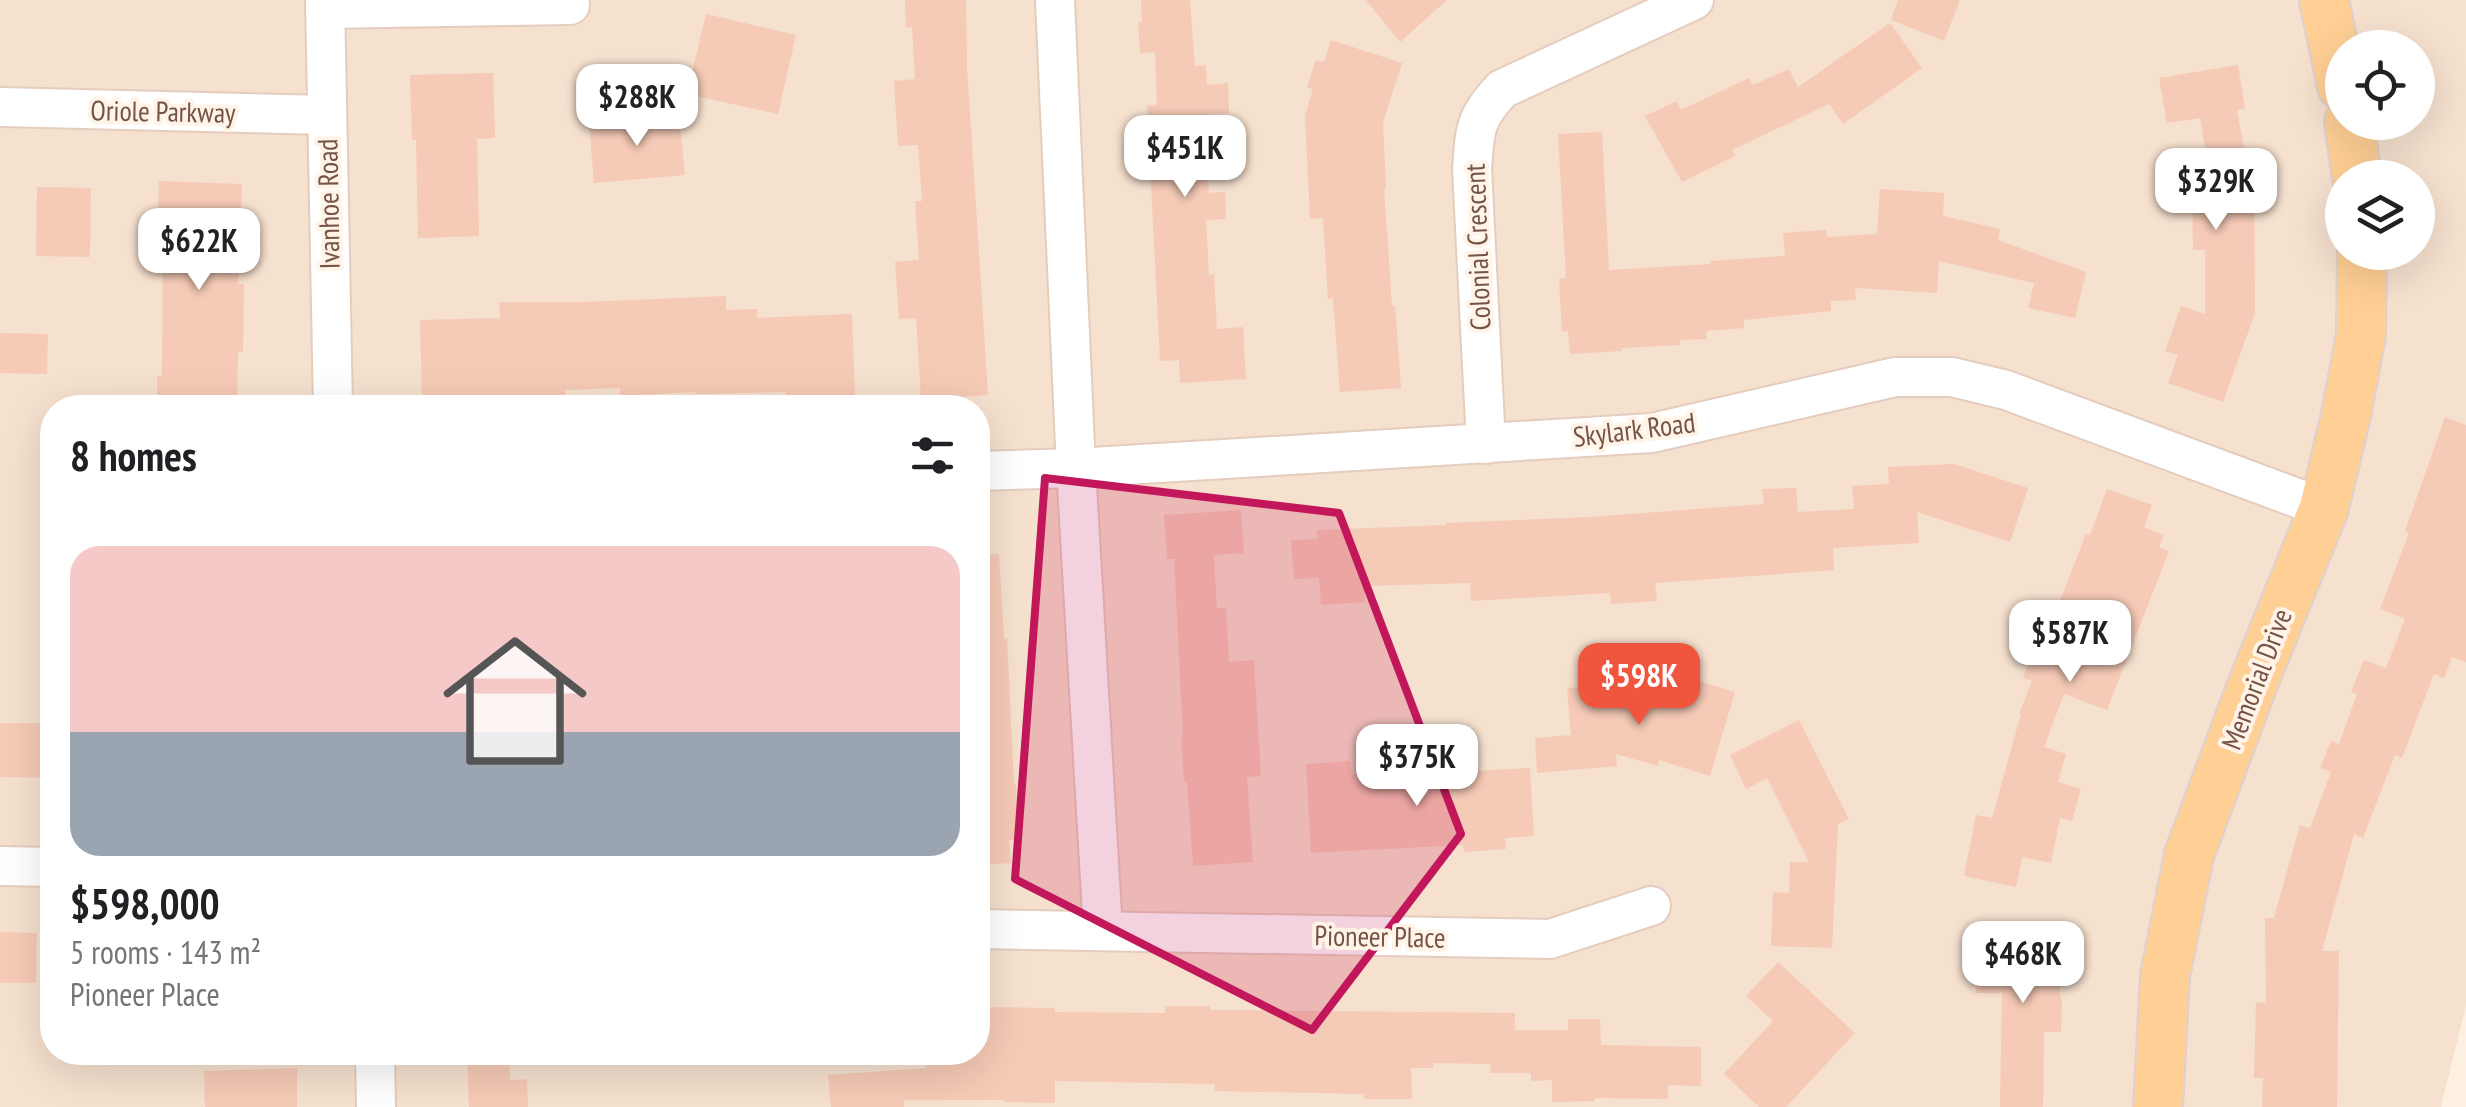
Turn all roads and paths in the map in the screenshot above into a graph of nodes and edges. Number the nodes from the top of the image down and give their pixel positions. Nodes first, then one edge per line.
1 (1055, 0) edge
2 (1694, 0) edge
3 (2324, 0) edge
4 (325, 5) edge
5 (570, 5) dead end
6 (2330, 30) edge
7 (0, 107) edge
8 (326, 115) junction
9 (2362, 270) edge
10 (333, 395) edge
11 (1486, 444) junction
12 (1076, 468) junction
13 (990, 471) edge
14 (2324, 508) junction
15 (0, 866) edge
16 (40, 868) edge
17 (1651, 906) dead end
18 (990, 930) edge
19 (1103, 931) junction
20 (375, 1065) edge
21 (376, 1107) edge
22 (2158, 1107) edge

1 - 12 street
2 - 11 street, Colonial Crescent
3 - 6 main road
4 - 5 street
4 - 8 street, Ivanhoe Road
7 - 8 street, Oriole Parkway
8 - 10 street, Ivanhoe Road
9 - 14 main road, Memorial Drive
11 - 12 street, Skylark Road
11 - 14 street, Skylark Road
12 - 13 street, Skylark Road
12 - 19 street
14 - 22 main road, Memorial Drive
15 - 16 street
17 - 19 street, Pioneer Place
18 - 19 street, Pioneer Place
20 - 21 street

